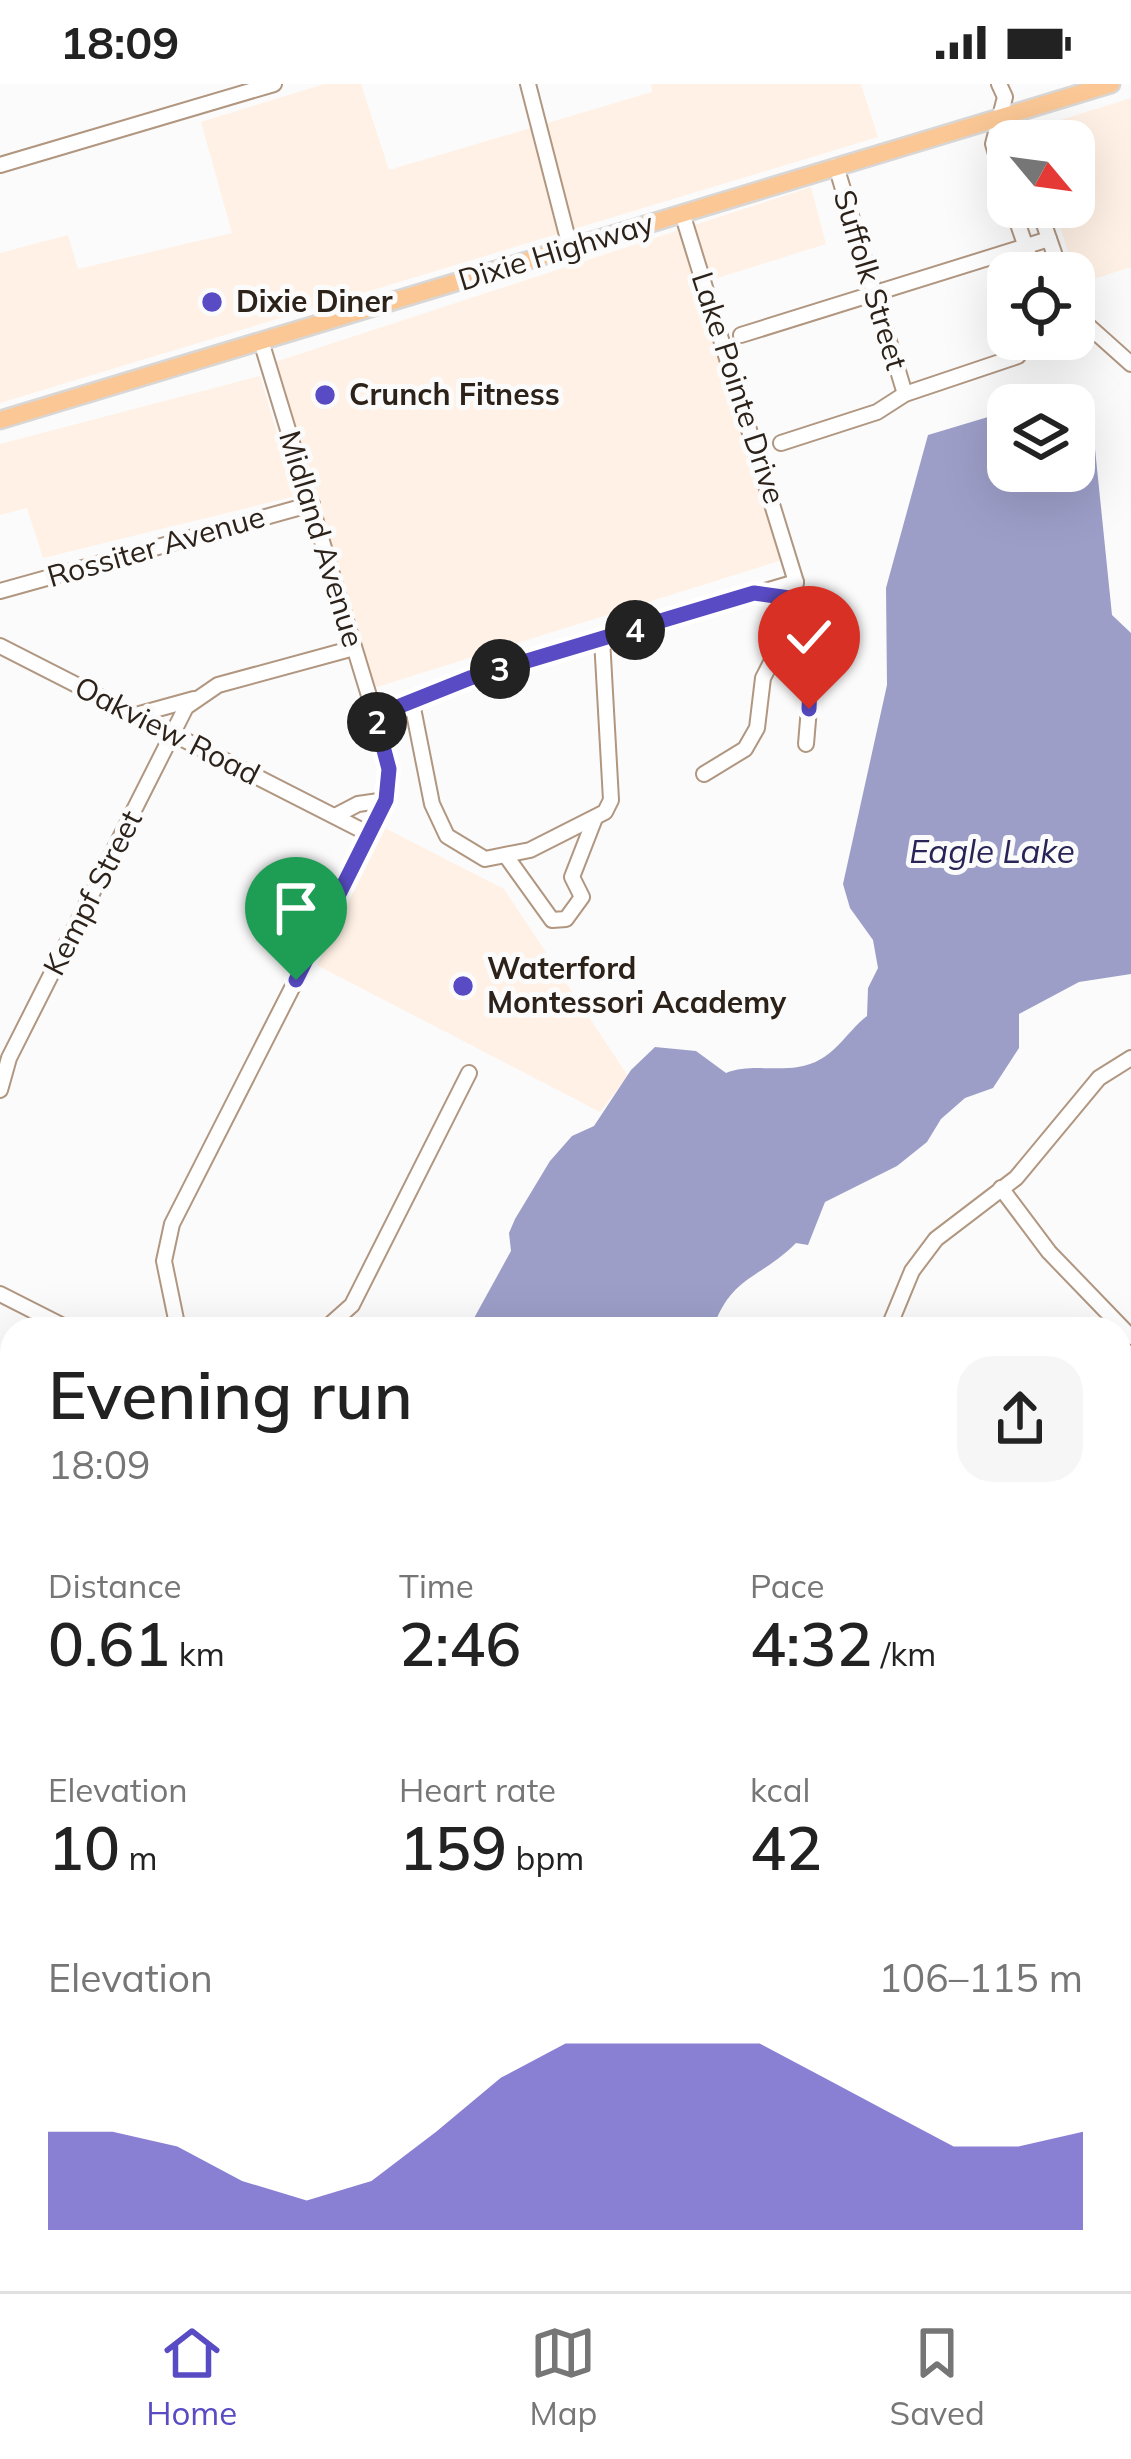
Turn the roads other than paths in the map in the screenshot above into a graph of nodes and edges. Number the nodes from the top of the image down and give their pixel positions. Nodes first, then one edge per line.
1 (274, 84) edge
2 (528, 84) edge
3 (999, 84) edge
4 (1112, 84) edge
5 (1003, 116) junction
6 (1002, 120) edge
7 (1005, 120) edge
8 (0, 165) edge
9 (836, 166) junction
10 (682, 213) junction
11 (1019, 228) edge
12 (1045, 228) edge
13 (1049, 239) junction
14 (570, 247) junction
15 (1025, 248) junction
16 (1027, 252) edge
17 (1054, 252) edge
18 (872, 295) junction
19 (1095, 332) edge
20 (741, 334) dead end
21 (261, 341) junction
22 (1006, 360) edge
23 (1131, 364) edge
24 (905, 394) junction
25 (69, 399) junction
26 (0, 409) edge
27 (0, 420) edge
28 (781, 443) dead end
29 (312, 504) junction
30 (796, 582) junction
31 (0, 592) edge
32 (754, 593) junction
33 (797, 599) junction
34 (790, 621) junction
35 (602, 639) junction
36 (0, 646) edge
37 (354, 648) junction
38 (194, 699) junction
39 (412, 703) junction
40 (136, 715) junction
41 (375, 716) junction
42 (174, 734) junction
43 (806, 744) dead end
44 (704, 774) dead end
45 (386, 800) junction
46 (335, 816) junction
47 (595, 818) junction
48 (370, 835) junction
49 (506, 856) junction
50 (4, 1057) edge
51 (1131, 1058) edge
52 (469, 1073) dead end
53 (0, 1090) edge
54 (1001, 1188) junction
55 (0, 1294) edge
56 (45, 1317) edge
57 (176, 1317) edge
58 (338, 1317) edge
59 (893, 1317) edge
60 (1112, 1317) edge

1 - 8 street
2 - 14 street
3 - 5 street
4 - 5 main road, Dixie Highway
5 - 6 street
5 - 7 street
5 - 9 main road, Dixie Highway
9 - 10 main road, Dixie Highway
9 - 18 street, Suffolk Street
10 - 14 main road, Dixie Highway
10 - 30 street, Lake Pointe Drive
11 - 15 street
12 - 13 street
13 - 15 street
13 - 17 street
14 - 21 main road, Dixie Highway
15 - 16 street
15 - 18 street
18 - 20 street
18 - 24 street, Suffolk Street
19 - 23 street
21 - 25 main road, Dixie Highway
21 - 29 street, Midland Avenue
22 - 24 street
24 - 28 street
25 - 26 main road
25 - 27 main road, Dixie Highway
29 - 31 street, Rossiter Avenue
29 - 37 street, Midland Avenue
30 - 32 street
30 - 33 street, Lake Pointe Drive
32 - 33 street
32 - 35 street
33 - 34 street
34 - 43 street
34 - 44 street
35 - 39 street
35 - 47 street
36 - 40 street, Oakview Road
37 - 38 street
37 - 41 street, Midland Avenue
38 - 40 street
38 - 42 street, Kempf Street
39 - 41 street
39 - 49 street
40 - 42 street, Oakview Road
41 - 45 street, Midland Avenue
42 - 46 street, Oakview Road
42 - 50 street, Kempf Street
45 - 46 street
45 - 48 street, Midland Avenue
46 - 48 street, Oakview Road
47 - 49 street
47 - 49 street
48 - 57 street, Midland Avenue
50 - 53 street, Kempf Street
51 - 54 street
52 - 58 street
54 - 59 street
54 - 60 street
55 - 56 street

